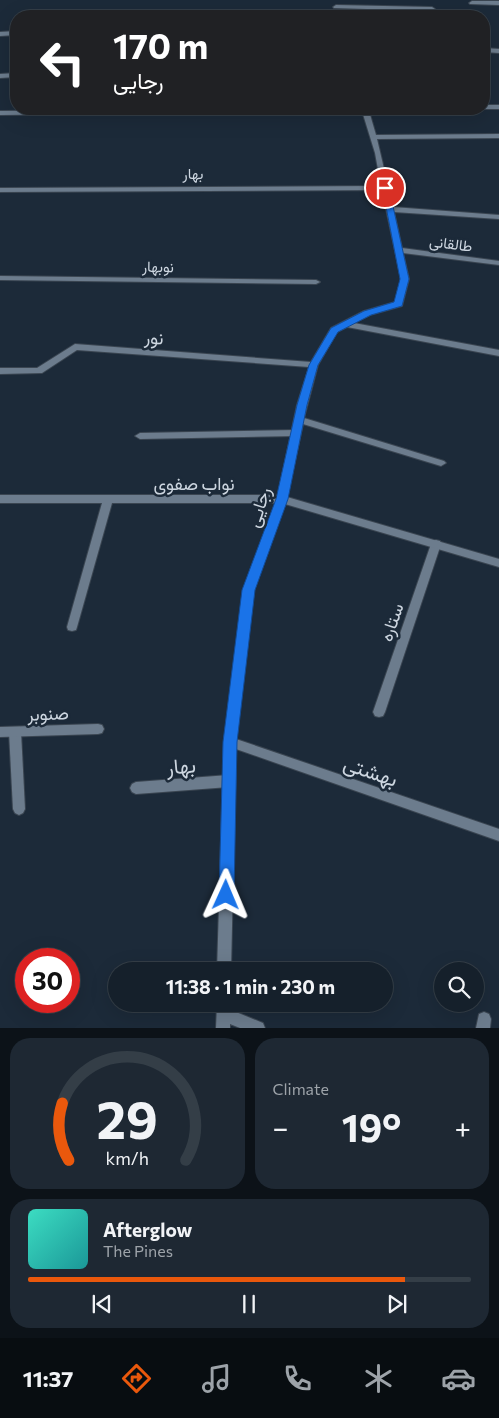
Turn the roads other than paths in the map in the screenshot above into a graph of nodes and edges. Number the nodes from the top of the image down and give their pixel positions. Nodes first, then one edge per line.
1 (334, 0) edge
2 (472, 3) dead end
3 (499, 3) edge
4 (336, 7) junction
5 (432, 9) dead end
6 (337, 10) edge
7 (367, 115) edge
8 (499, 136) edge
9 (373, 137) junction
10 (385, 188) junction
11 (0, 190) edge
12 (390, 209) junction
13 (499, 217) edge
14 (398, 250) junction
15 (499, 263) edge
16 (0, 278) edge
17 (316, 282) dead end
18 (346, 324) junction
19 (499, 353) edge
20 (314, 365) junction
21 (0, 371) edge
22 (299, 420) junction
23 (296, 433) junction
24 (140, 436) dead end
25 (441, 463) dead end
26 (108, 499) junction
27 (282, 499) junction
28 (0, 500) edge
29 (436, 544) junction
30 (499, 563) edge
31 (72, 627) dead end
32 (379, 712) dead end
33 (98, 729) dead end
34 (0, 732) edge
35 (15, 732) junction
36 (230, 742) junction
37 (229, 781) junction
38 (136, 788) dead end
39 (18, 809) dead end
40 (499, 835) edge
41 (224, 962) edge
42 (223, 1015) edge
43 (258, 1028) edge

1 - 4 street
2 - 3 street
4 - 5 street
4 - 6 street
7 - 9 street, رجایی
8 - 9 street
9 - 10 street, رجایی
10 - 11 street, بهار
10 - 12 street, رجایی
12 - 13 street
12 - 14 street, رجایی
14 - 15 street, طالقانی
14 - 18 street, رجایی
16 - 17 street, نوبهار
18 - 19 street
18 - 20 street, رجایی
20 - 21 street, نور
20 - 22 street, رجایی
22 - 23 street, رجایی
22 - 25 street
23 - 24 street
23 - 27 street, رجایی
26 - 27 street, نواب صفوی
26 - 28 street, نواب صفوی
26 - 31 street
27 - 29 street, نواب صفوی
27 - 36 street, رجایی
29 - 30 street, نواب صفوی
29 - 32 street, ستاره
33 - 35 street, صنوبر
34 - 35 street, صنوبر
35 - 39 street
36 - 37 street, رجایی
36 - 40 street, بهشتی
37 - 38 street, بهار
37 - 41 street, رجایی
42 - 43 street

